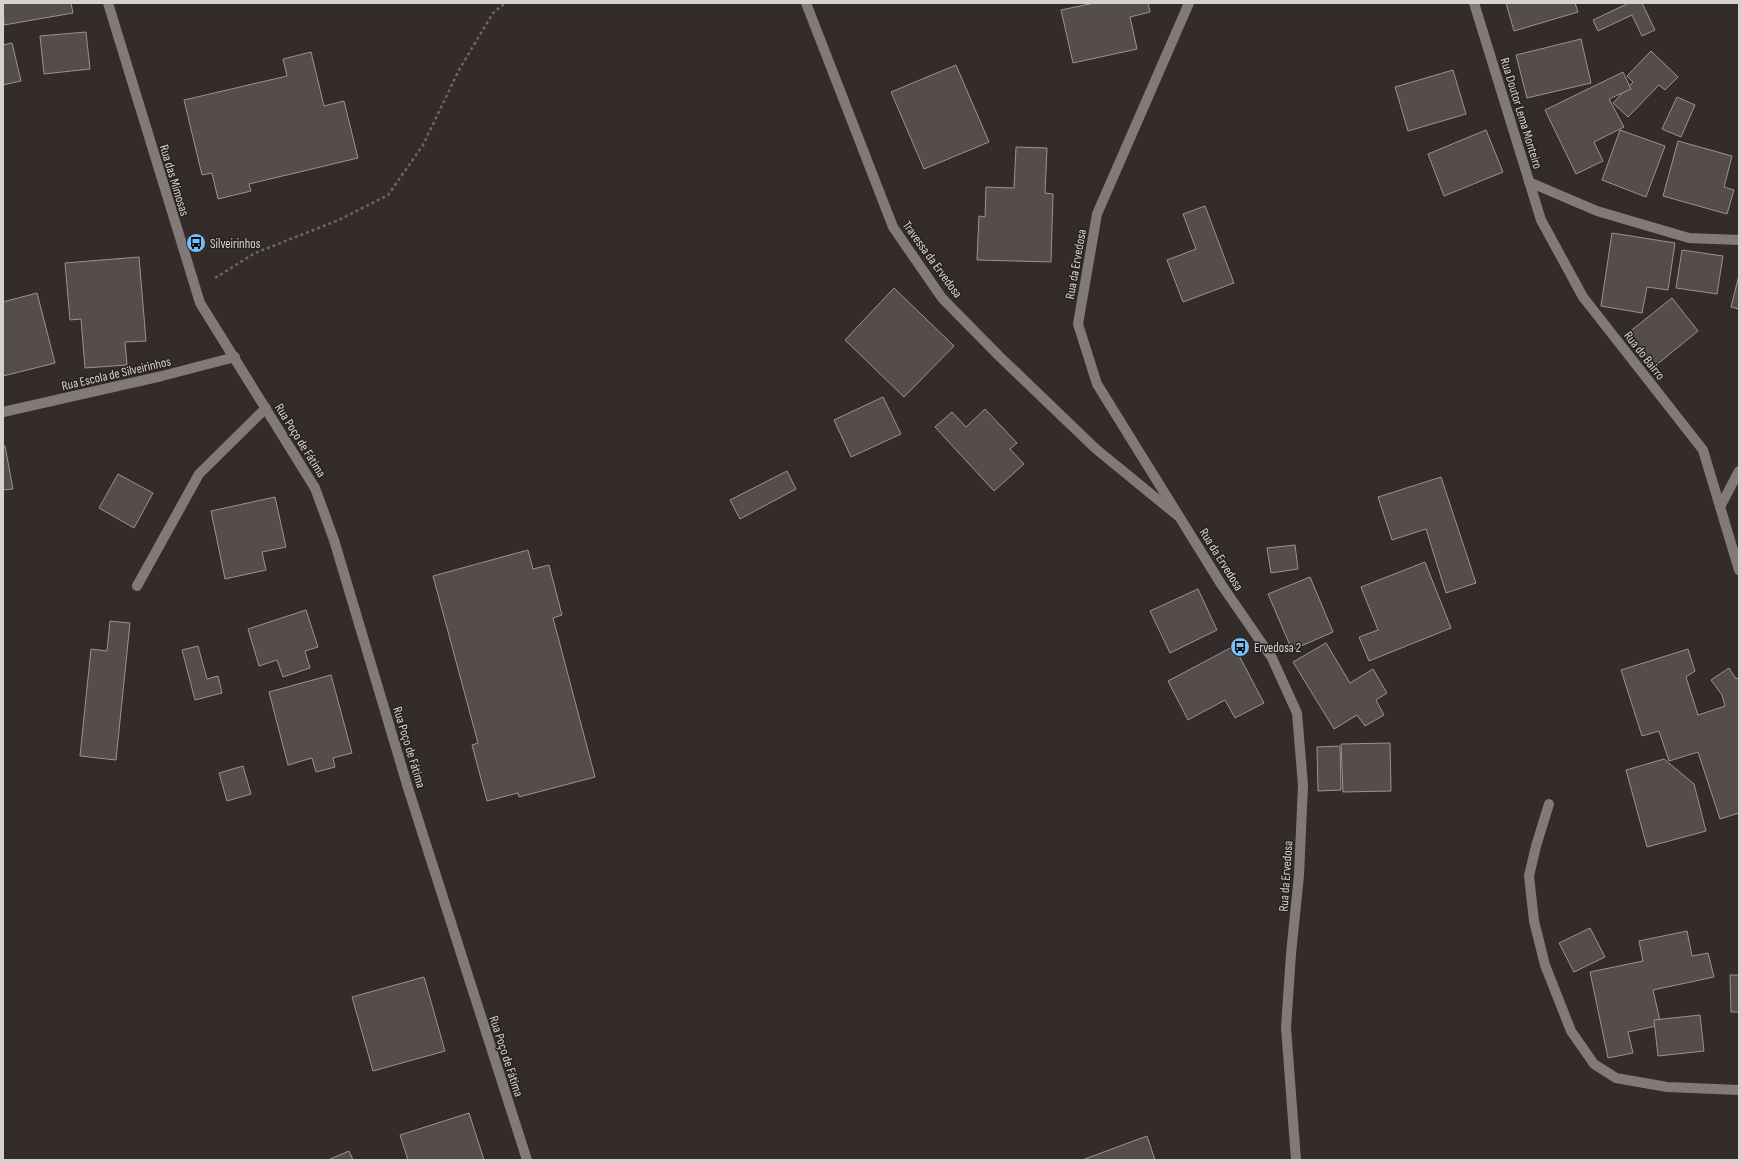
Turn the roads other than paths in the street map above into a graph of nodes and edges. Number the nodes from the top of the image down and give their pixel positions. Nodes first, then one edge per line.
1 (108, 3) edge
2 (806, 3) edge
3 (1190, 3) edge
4 (1474, 3) edge
5 (1529, 182) junction
6 (1739, 240) edge
7 (235, 357) junction
8 (266, 408) junction
9 (3, 412) edge
10 (1739, 470) edge
11 (1720, 507) junction
12 (1181, 518) junction
13 (1739, 570) edge
14 (137, 586) dead end
15 (1549, 804) dead end
16 (1739, 1090) edge
17 (527, 1160) edge
18 (1296, 1160) edge

1 - 7 street, Rua das Mimosas
2 - 12 street, Travessa da Ervedosa
3 - 12 street, Rua da Ervedosa
4 - 5 street, Rua Doutor Lema Monteiro
5 - 6 street, Rua Doutor Lema Monteiro
5 - 11 street, Rua do Bairro
7 - 8 street, Rua Poço de Fátima
7 - 9 street, Rua Escola de Silveirinhos
8 - 14 street
8 - 17 street, Rua Poço de Fátima
10 - 11 street
11 - 13 street, Rua do Bairro
12 - 18 street, Rua da Ervedosa
15 - 16 street

